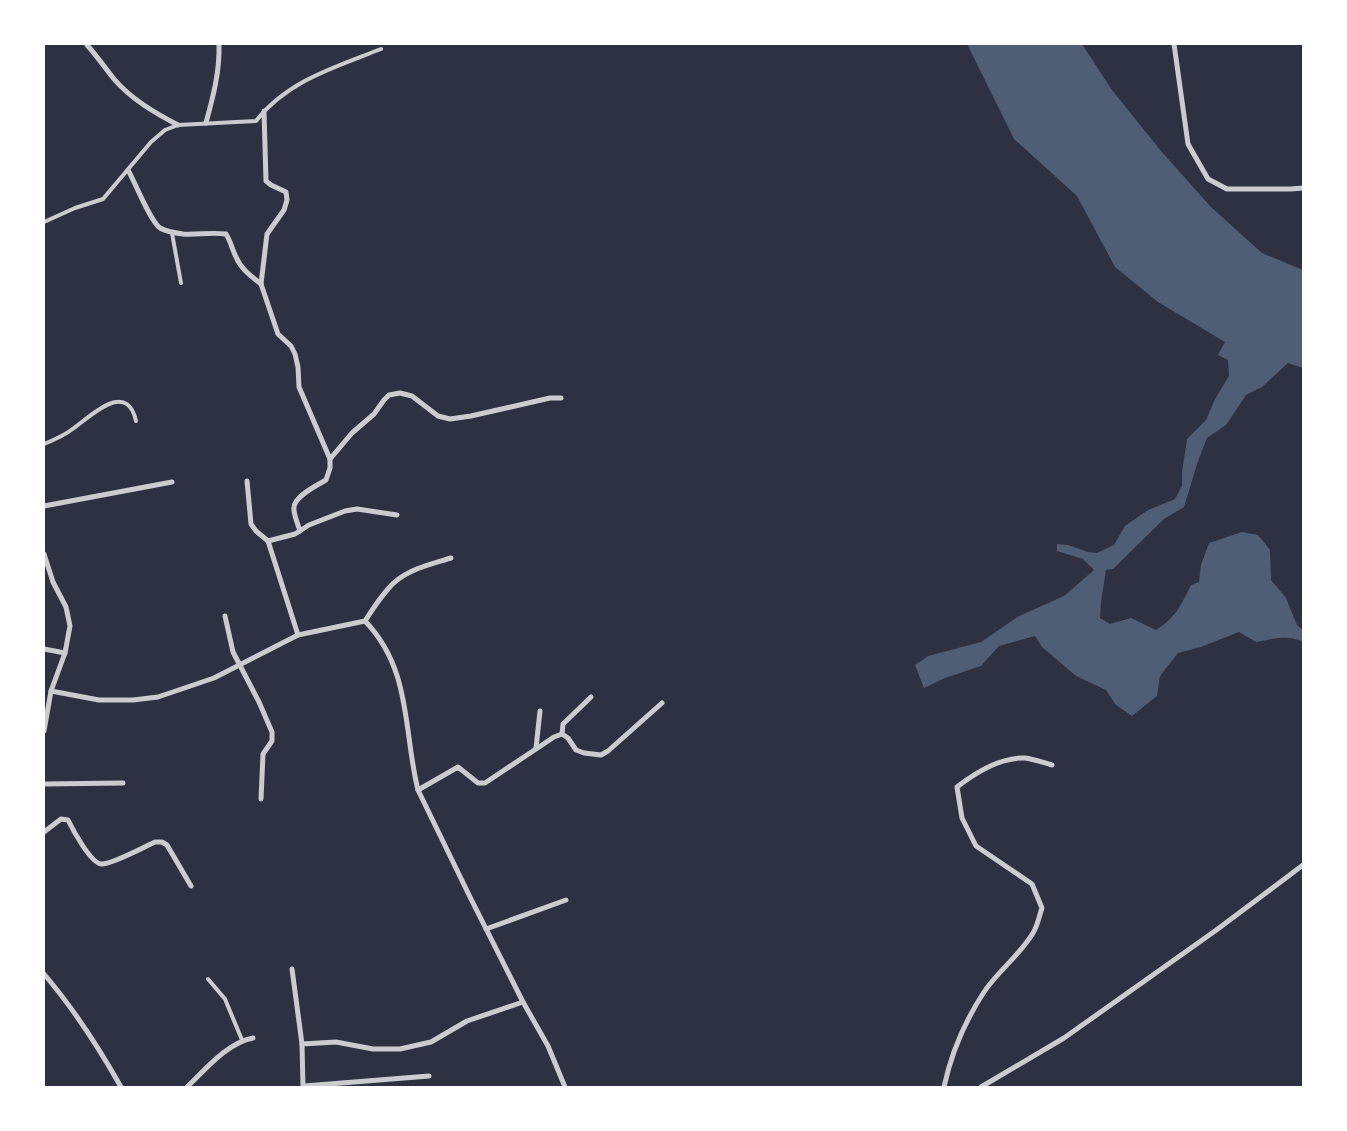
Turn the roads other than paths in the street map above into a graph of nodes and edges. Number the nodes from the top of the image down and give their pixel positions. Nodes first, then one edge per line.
1 (219, 44) edge
2 (1174, 44) edge
3 (88, 45) edge
4 (381, 49) dead end
5 (264, 111) junction
6 (206, 124) junction
7 (178, 125) junction
8 (128, 170) junction
9 (1303, 188) edge
10 (44, 222) edge
11 (172, 233) junction
12 (181, 283) dead end
13 (261, 284) junction
14 (561, 398) dead end
15 (136, 421) dead end
16 (44, 444) edge
17 (330, 459) junction
18 (247, 481) dead end
19 (172, 482) dead end
20 (44, 506) edge
21 (397, 514) dead end
22 (300, 531) junction
23 (268, 541) junction
24 (44, 554) edge
25 (451, 558) dead end
26 (225, 616) dead end
27 (365, 621) junction
28 (298, 635) junction
29 (44, 649) edge
30 (64, 654) junction
31 (239, 666) junction
32 (51, 691) junction
33 (591, 697) dead end
34 (662, 703) dead end
35 (540, 711) dead end
36 (44, 731) edge
37 (562, 734) junction
38 (536, 748) junction
39 (1052, 765) dead end
40 (123, 783) dead end
41 (44, 784) edge
42 (418, 790) junction
43 (261, 799) dead end
44 (44, 832) edge
45 (1303, 865) edge
46 (191, 886) dead end
47 (566, 900) dead end
48 (486, 929) junction
49 (292, 969) dead end
50 (44, 974) edge
51 (208, 979) dead end
52 (523, 1002) junction
53 (253, 1038) dead end
54 (242, 1040) junction
55 (302, 1044) junction
56 (429, 1076) dead end
57 (121, 1087) edge
58 (187, 1087) edge
59 (304, 1087) edge
60 (565, 1087) edge
61 (944, 1087) edge
62 (981, 1087) edge

1 - 6 street
2 - 9 street
3 - 7 street
4 - 5 lane
5 - 6 lane
5 - 13 street
6 - 7 lane
7 - 8 lane
8 - 10 lane
8 - 11 street
11 - 12 lane
11 - 13 street
13 - 17 street
14 - 17 street
15 - 16 lane
17 - 22 street
18 - 23 street
19 - 20 street
21 - 22 street
22 - 23 street
23 - 28 street
24 - 30 street
25 - 27 street
26 - 31 street
27 - 28 street
27 - 42 street
28 - 31 street
29 - 30 street
30 - 32 street
31 - 32 street
31 - 43 street
32 - 36 street
33 - 37 street
34 - 37 street
35 - 38 street
37 - 38 street
38 - 42 street
39 - 61 street
40 - 41 street
42 - 48 street
44 - 46 street
45 - 62 street
47 - 48 street
48 - 52 street
49 - 55 street
50 - 57 street
51 - 54 lane
52 - 55 street
52 - 60 street
53 - 54 street
54 - 58 street
55 - 59 street
56 - 59 street

